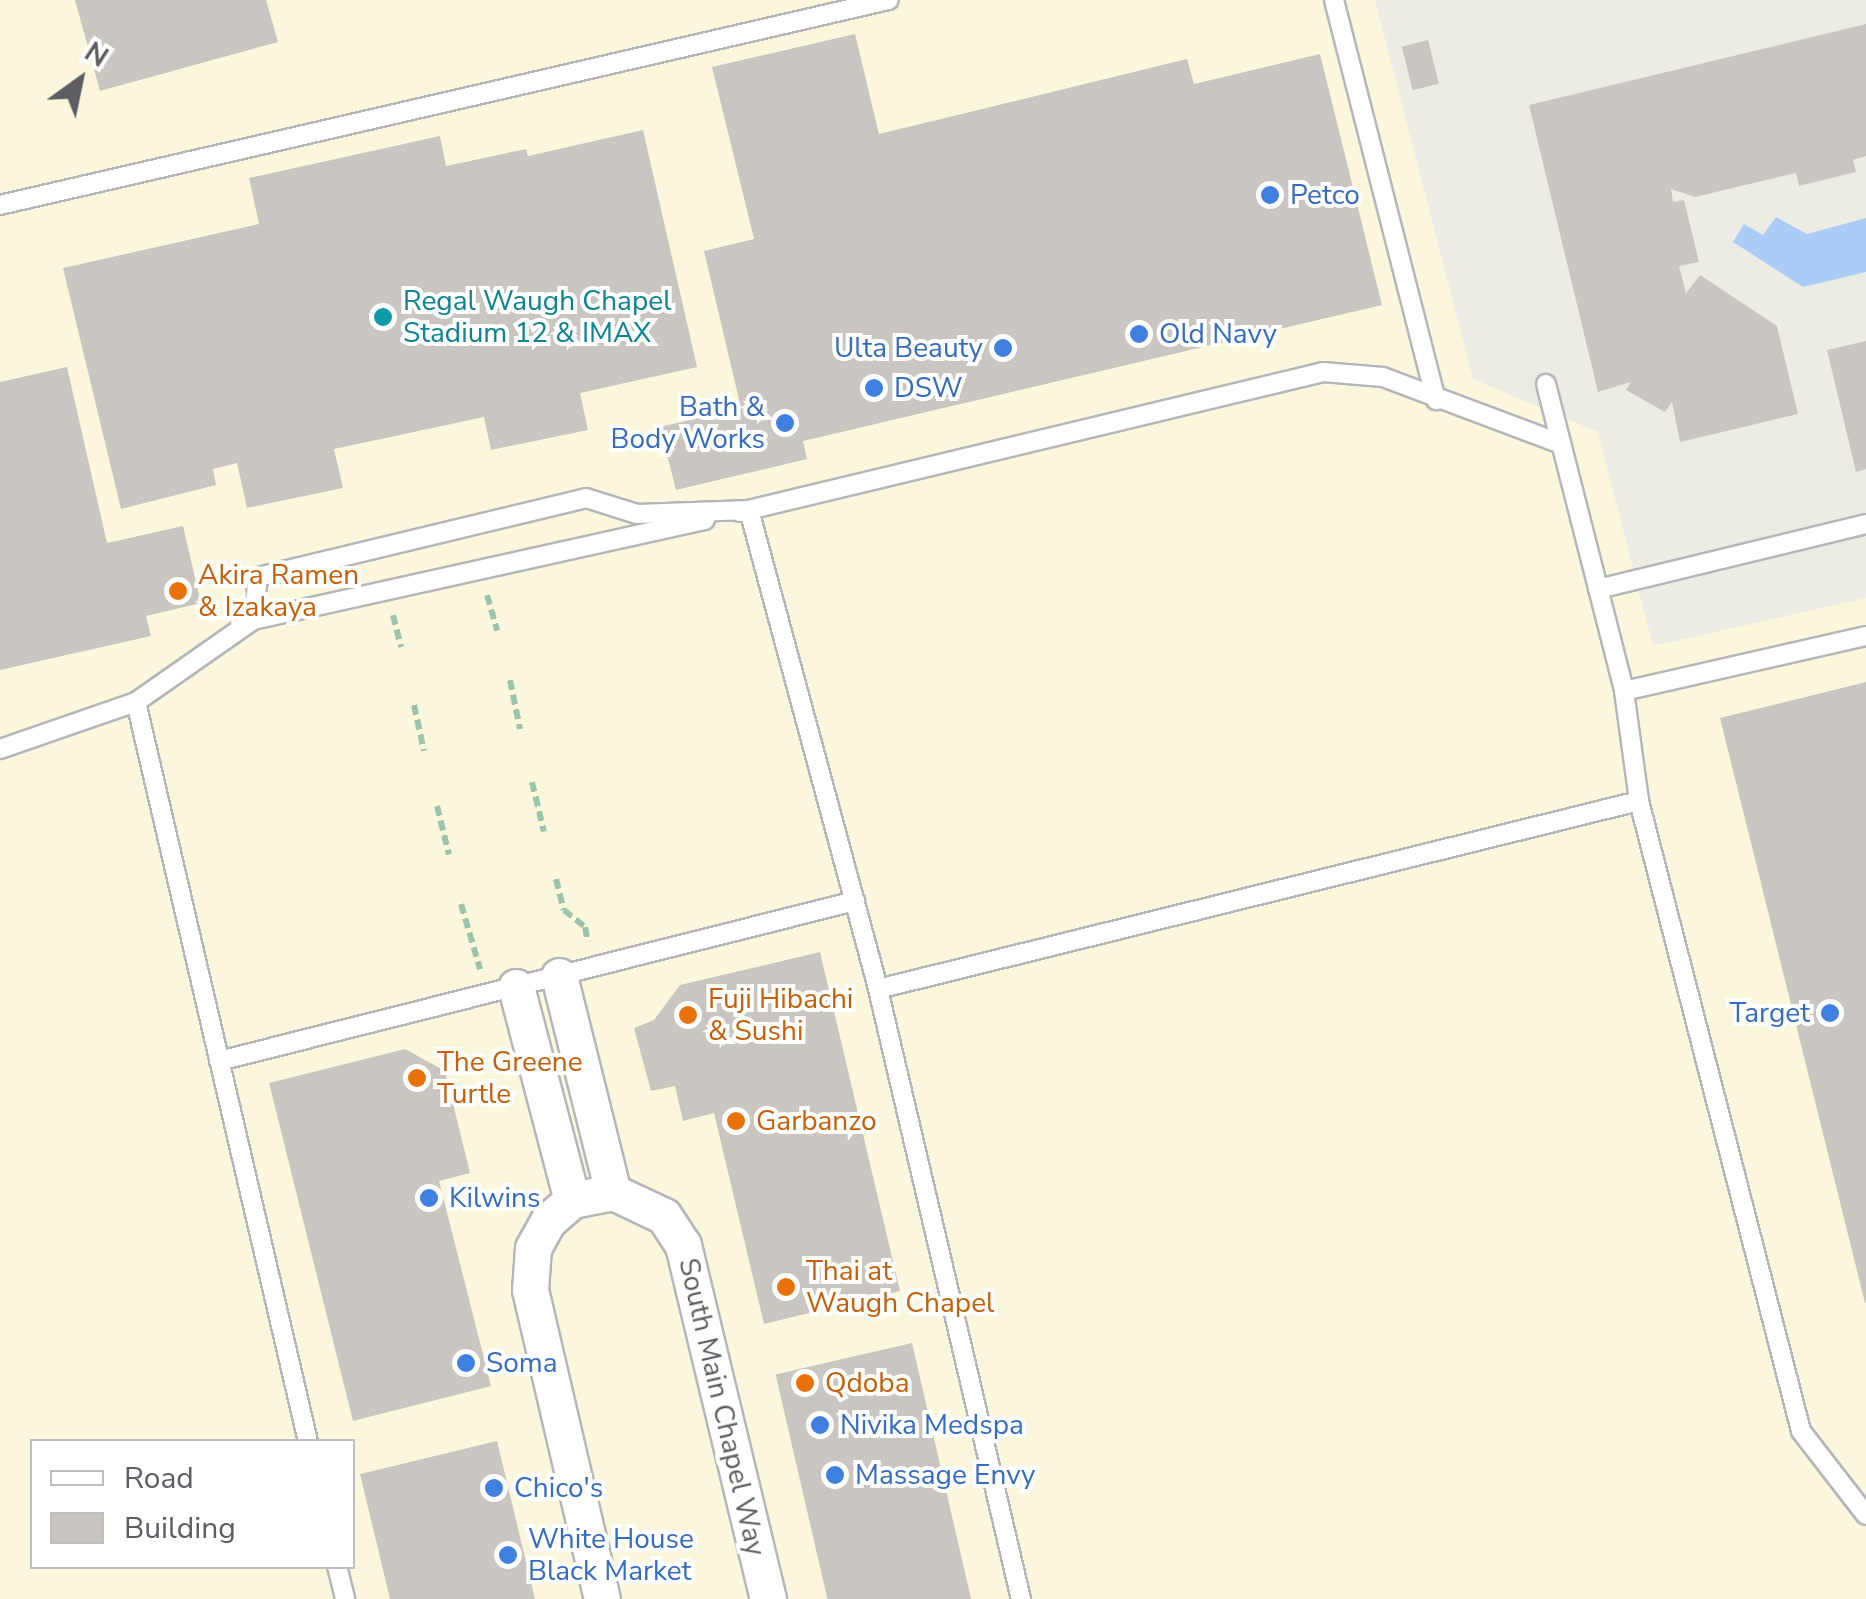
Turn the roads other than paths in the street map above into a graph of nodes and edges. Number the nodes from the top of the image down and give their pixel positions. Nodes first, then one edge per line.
1 (889, 0) edge
2 (1334, 0) edge
3 (0, 204) edge
4 (1546, 384) dead end
5 (1436, 400) junction
6 (1561, 444) junction
7 (748, 510) junction
8 (1866, 524) edge
9 (1598, 589) junction
10 (254, 620) junction
11 (1866, 636) edge
12 (1624, 691) junction
13 (136, 702) junction
14 (0, 749) edge
15 (1638, 801) junction
16 (856, 902) junction
17 (559, 976) junction
18 (516, 987) junction
19 (878, 989) junction
20 (219, 1061) junction
21 (613, 1192) junction
22 (572, 1200) junction
23 (307, 1439) edge
24 (1866, 1515) edge
25 (338, 1569) edge
26 (344, 1599) edge
27 (602, 1599) edge
28 (768, 1599) edge
29 (1021, 1599) edge

1 - 3 lane
2 - 5 lane
4 - 6 lane
5 - 6 lane
5 - 7 lane
6 - 9 lane
7 - 10 lane
7 - 10 lane
7 - 16 lane
8 - 9 lane
9 - 12 lane
10 - 13 lane
11 - 12 lane
12 - 15 lane
13 - 14 lane
13 - 20 lane
15 - 19 lane
15 - 24 lane
16 - 17 lane
16 - 19 lane
17 - 18 lane
17 - 21 street
18 - 20 lane
18 - 22 street
19 - 29 lane
20 - 23 lane
21 - 22 street
21 - 28 street, South Main Chapel Way
22 - 27 street
25 - 26 lane

